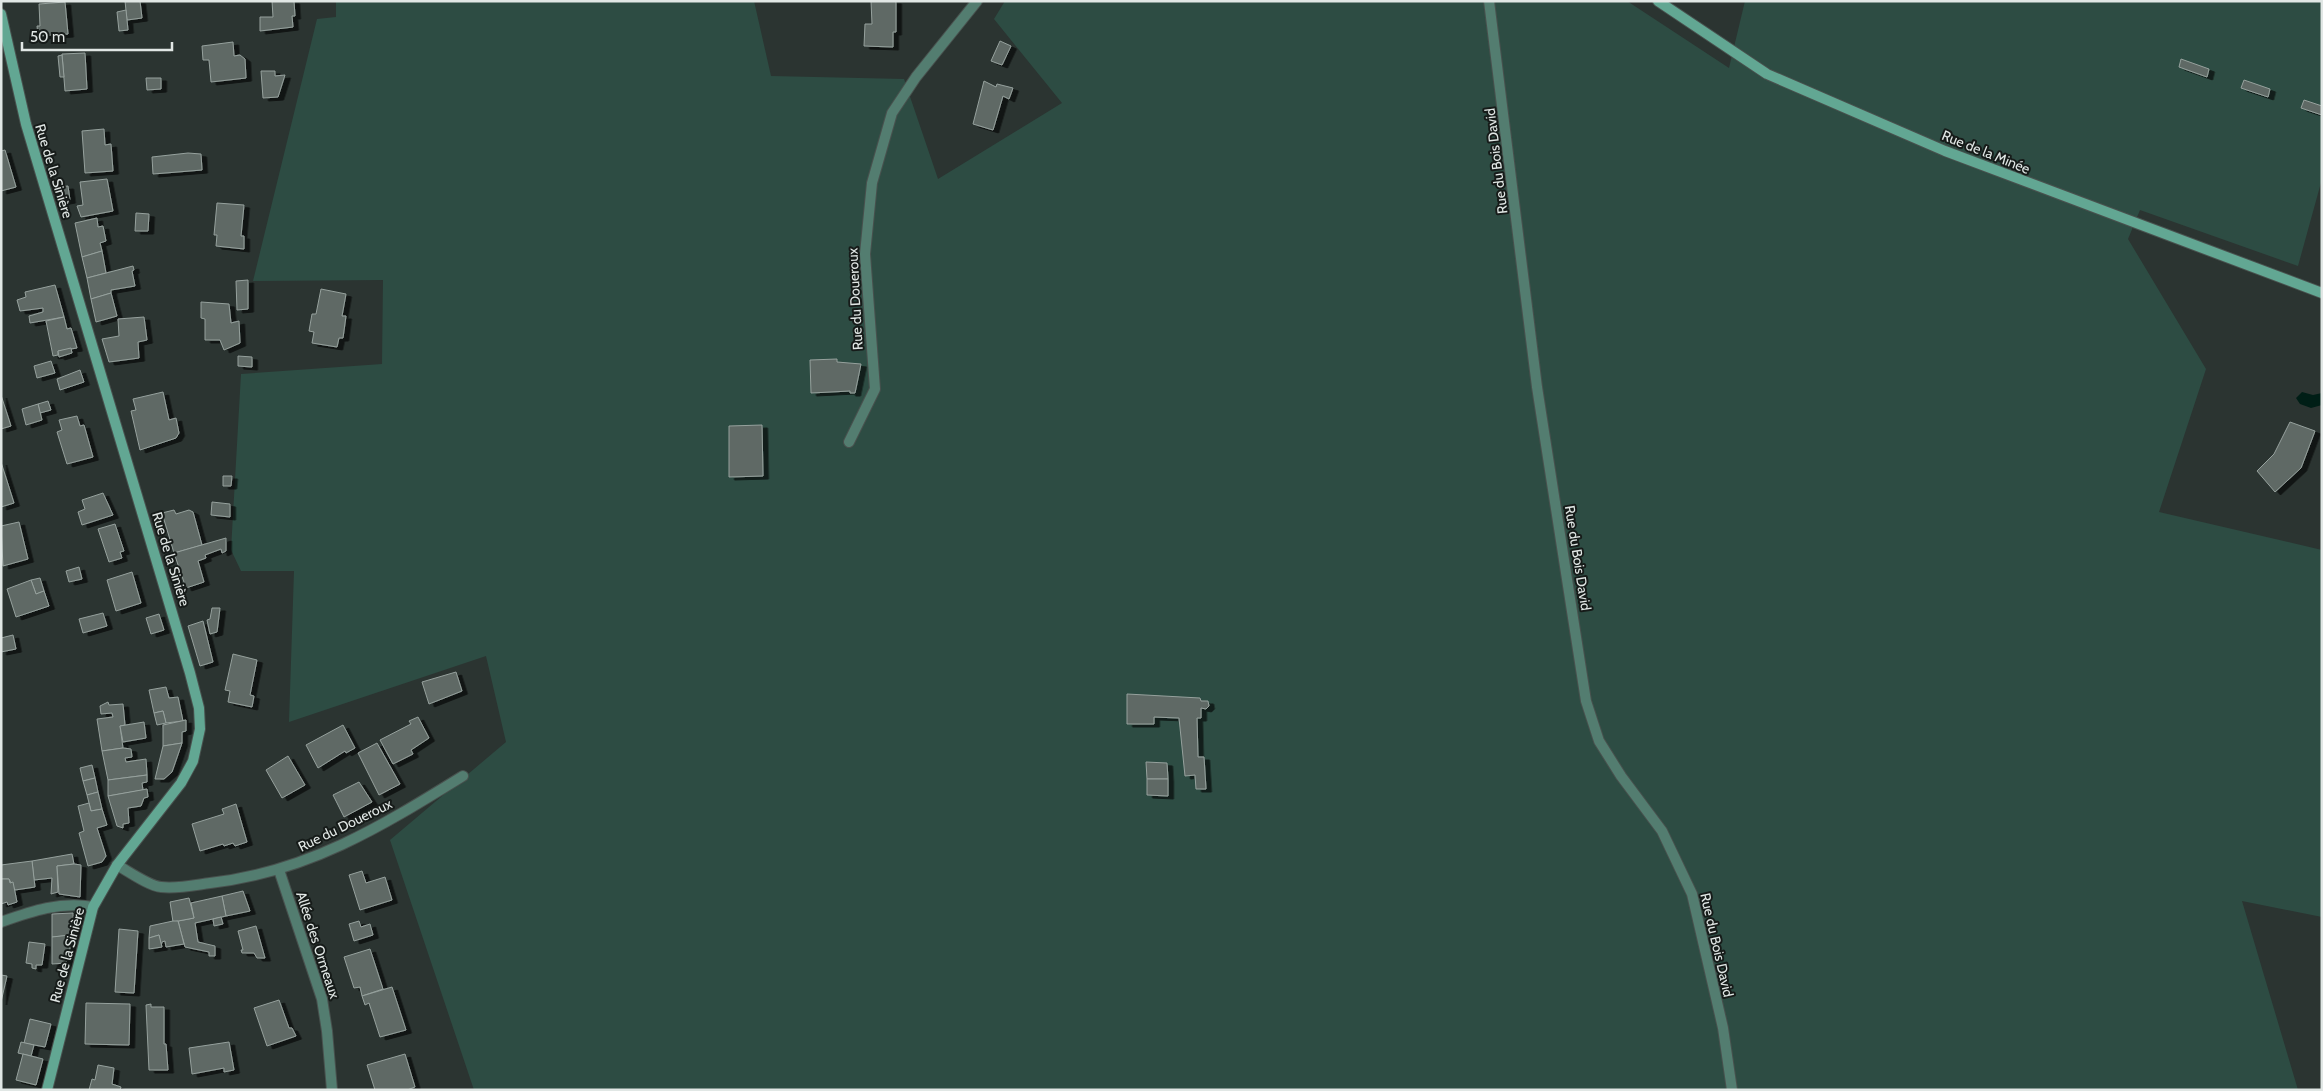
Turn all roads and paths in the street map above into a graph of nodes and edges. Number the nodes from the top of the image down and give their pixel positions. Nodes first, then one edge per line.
1 (977, 1) edge
2 (1489, 1) edge
3 (1658, 1) edge
4 (1, 14) edge
5 (2322, 293) edge
6 (849, 442) dead end
7 (463, 776) dead end
8 (117, 865) junction
9 (279, 870) junction
10 (94, 907) junction
11 (1, 922) edge
12 (47, 1090) edge
13 (332, 1090) edge
14 (1732, 1090) edge

1 - 6 street, Rue du Doueroux
2 - 14 street, Rue du Bois David
3 - 5 street, Rue de la Minée
4 - 8 street, Rue de la Sinière
7 - 9 street, Rue du Doueroux
8 - 9 street, Rue du Doueroux
8 - 10 street, Rue de la Sinière
9 - 13 street, Allée des Ormeaux
10 - 11 street
10 - 12 street, Rue de la Sinière

